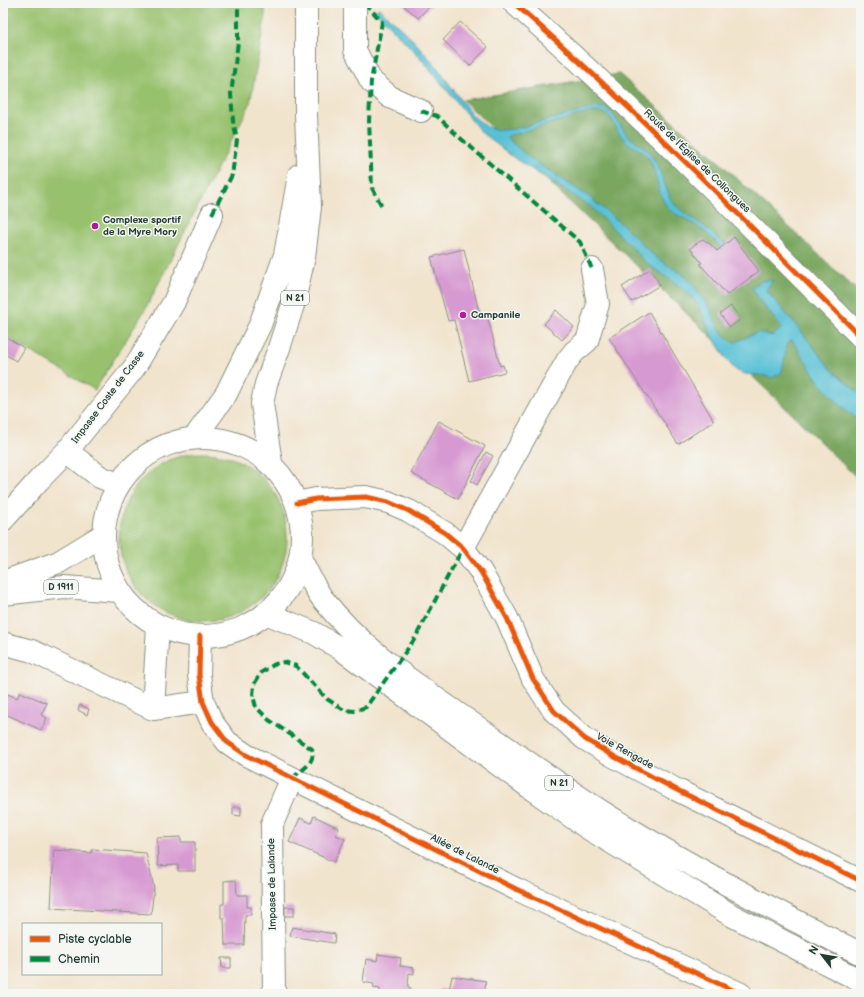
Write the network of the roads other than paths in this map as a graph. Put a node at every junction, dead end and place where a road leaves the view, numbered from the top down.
1 (306, 3) edge
2 (355, 3) edge
3 (514, 3) edge
4 (421, 111) dead end
5 (307, 128) junction
6 (212, 214) dead end
7 (592, 270) dead end
8 (861, 337) edge
9 (195, 437) junction
10 (67, 451) junction
11 (271, 463) junction
12 (118, 484) junction
13 (297, 503) junction
14 (3, 520) edge
15 (103, 535) junction
16 (463, 548) junction
17 (300, 558) junction
18 (3, 582) edge
19 (119, 591) junction
20 (3, 594) edge
21 (266, 613) junction
22 (158, 626) junction
23 (200, 636) junction
24 (3, 645) edge
25 (203, 702) junction
26 (153, 709) junction
27 (292, 778) junction
28 (861, 881) edge
29 (861, 954) edge
30 (861, 980) edge
31 (274, 994) edge
32 (741, 994) edge

1 - 5 main road, N 21
2 - 4 main road
3 - 8 main road, Route de l’Église de Collongues
5 - 9 main road, N 21
5 - 11 main road, N 21
6 - 10 main road, Impasse Coste de Casse
7 - 16 main road
9 - 11 main road
9 - 12 main road
10 - 12 main road, Impasse Coste de Casse
10 - 14 main road, Impasse Coste de Casse
11 - 13 main road
12 - 15 main road
13 - 16 main road, Voie Rengade
13 - 17 main road
15 - 18 main road, D 1911
15 - 19 main road
16 - 28 main road, Voie Rengade
17 - 21 main road
17 - 29 main road, N 21
19 - 20 main road, D 1911
19 - 22 main road
21 - 23 main road
21 - 30 main road, N 21
22 - 23 main road
22 - 26 main road
23 - 25 main road, Allée de Lalande
24 - 26 main road
25 - 26 main road
25 - 27 main road, Allée de Lalande
27 - 31 main road, Impasse de Lalande
27 - 32 main road, Allée de Lalande

